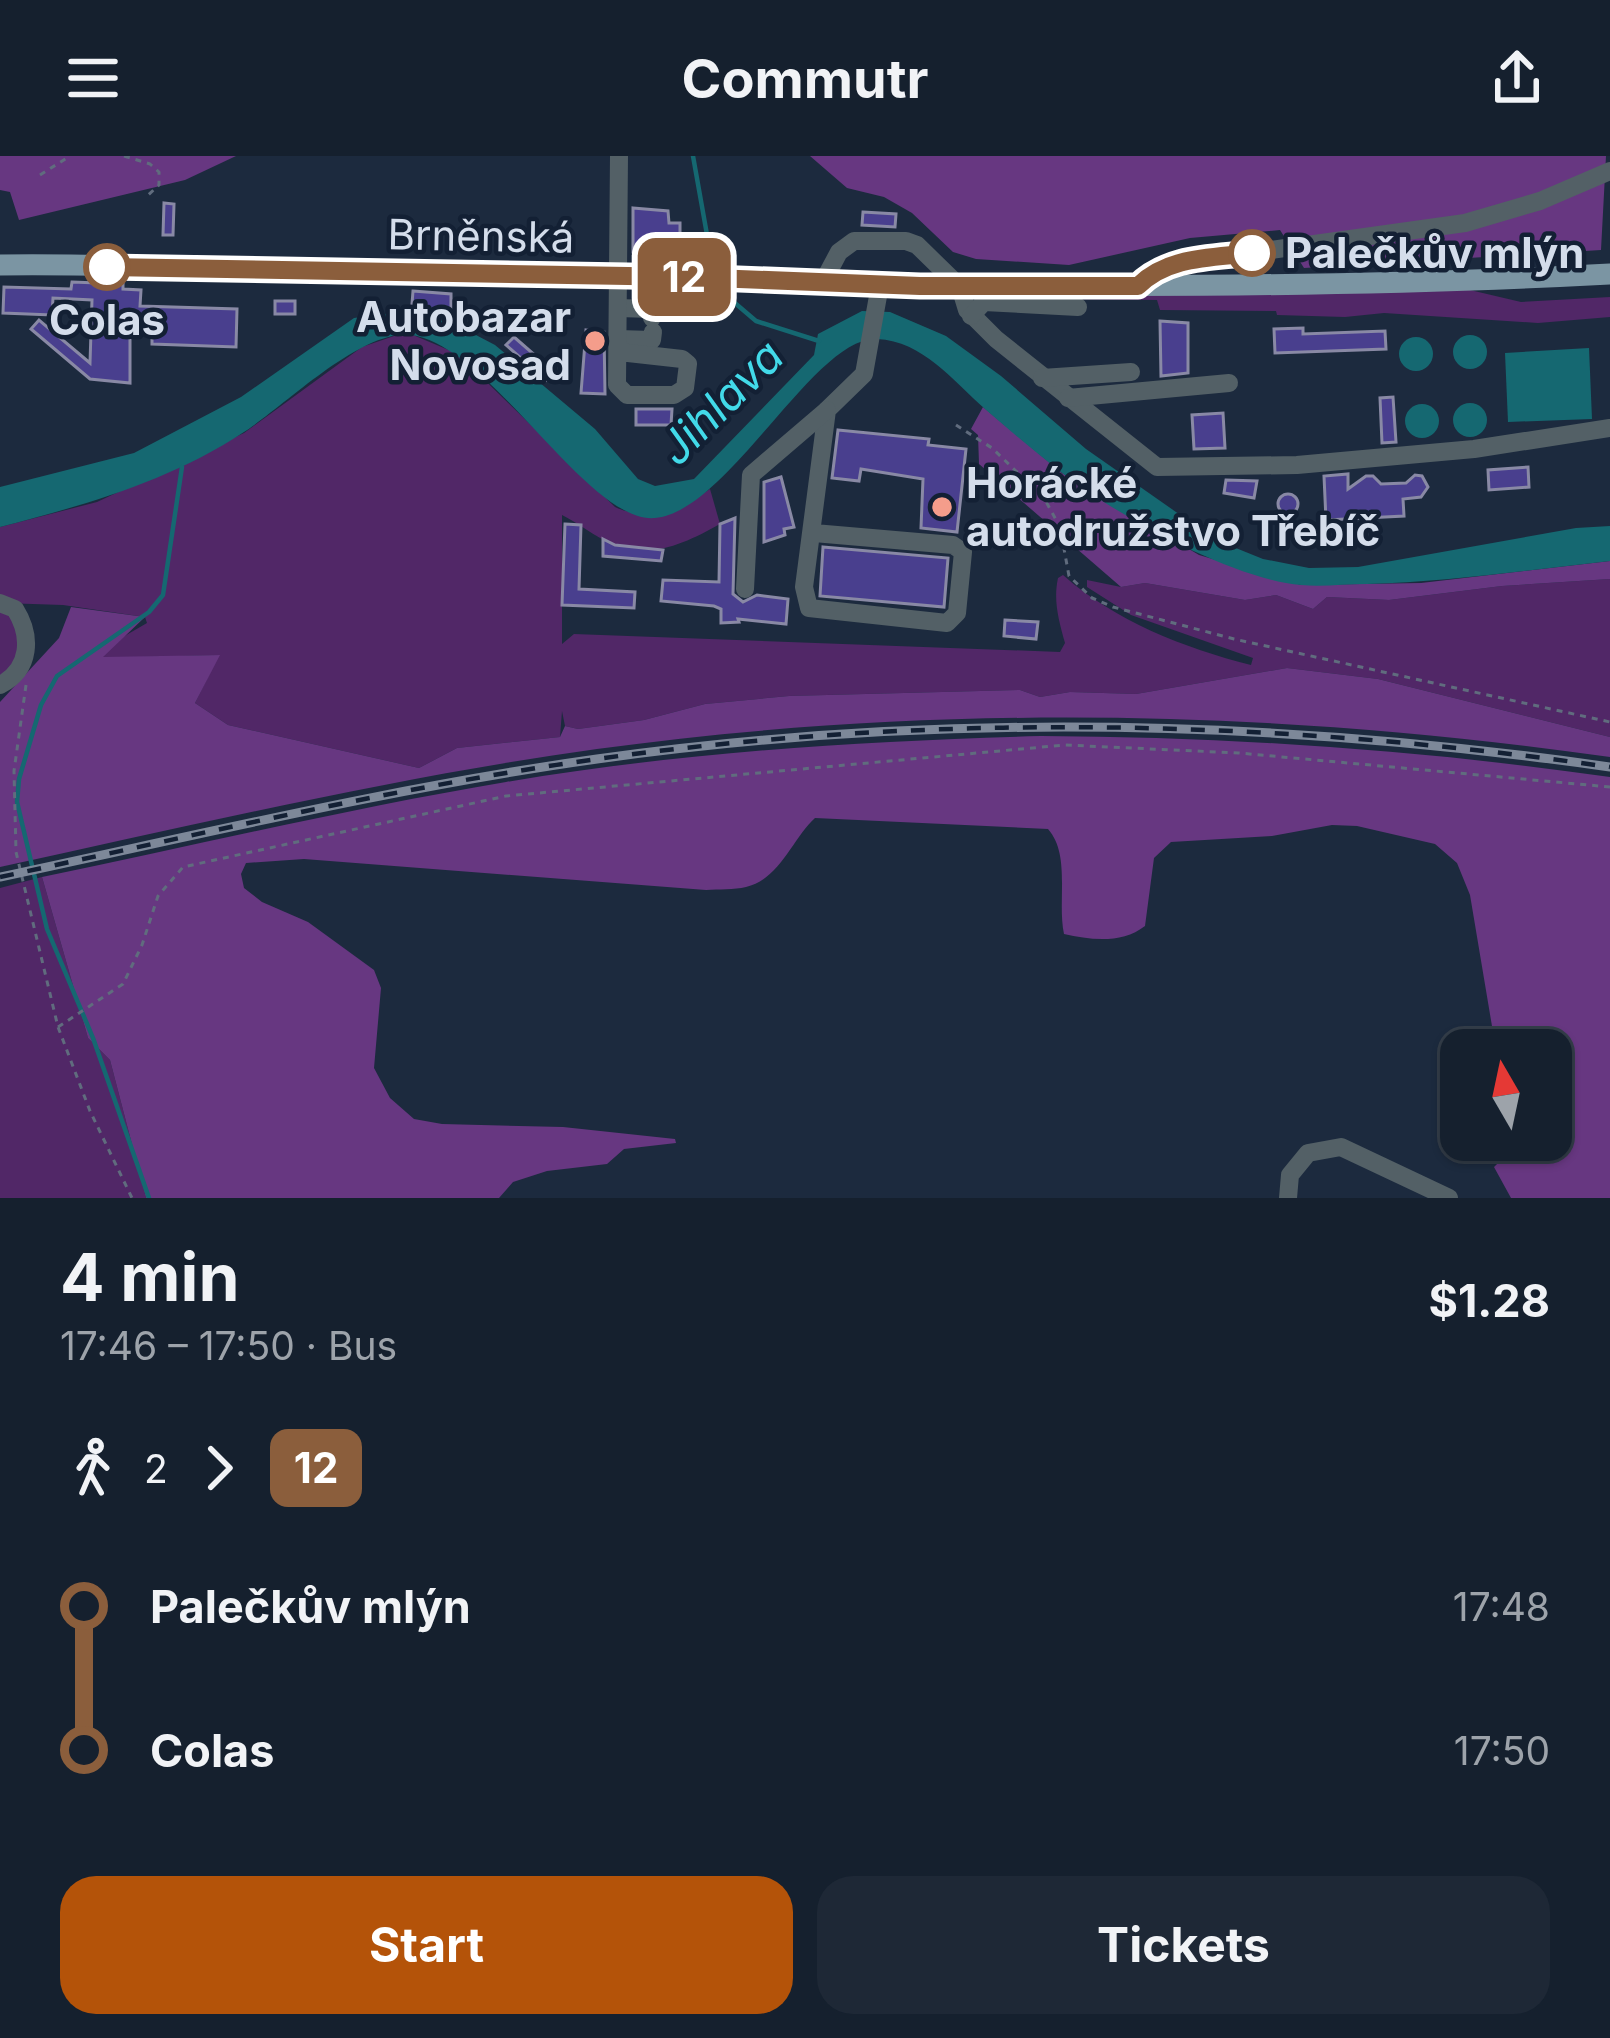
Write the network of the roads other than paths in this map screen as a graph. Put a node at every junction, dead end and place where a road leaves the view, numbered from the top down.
1 (619, 156) edge
2 (1610, 171) edge
3 (0, 265) edge
4 (1610, 274) edge
5 (617, 276) junction
6 (823, 283) junction
7 (960, 286) junction
8 (1138, 286) junction
9 (878, 296) junction
10 (1078, 307) dead end
11 (971, 316) junction
12 (616, 328) junction
13 (1131, 372) dead end
14 (1042, 378) junction
15 (1229, 383) dead end
16 (1068, 398) junction
17 (827, 410) junction
18 (1610, 428) edge
19 (814, 533) junction
20 (745, 589) dead end
21 (0, 603) edge
22 (0, 685) edge
23 (1288, 1198) edge
24 (1449, 1198) edge

1 - 5 street
2 - 8 street
3 - 5 main road, Brněnská
4 - 8 main road, Brněnská
5 - 6 main road, Brněnská
5 - 12 street
6 - 7 street
6 - 9 main road, Brněnská
7 - 8 main road, Brněnská
7 - 9 main road, Brněnská
7 - 11 street
9 - 17 street
10 - 11 street
11 - 14 street
12 - 12 street
13 - 14 street
14 - 16 street
15 - 16 street
16 - 18 street
17 - 19 street
17 - 20 street
19 - 19 street
21 - 22 street
23 - 24 street

